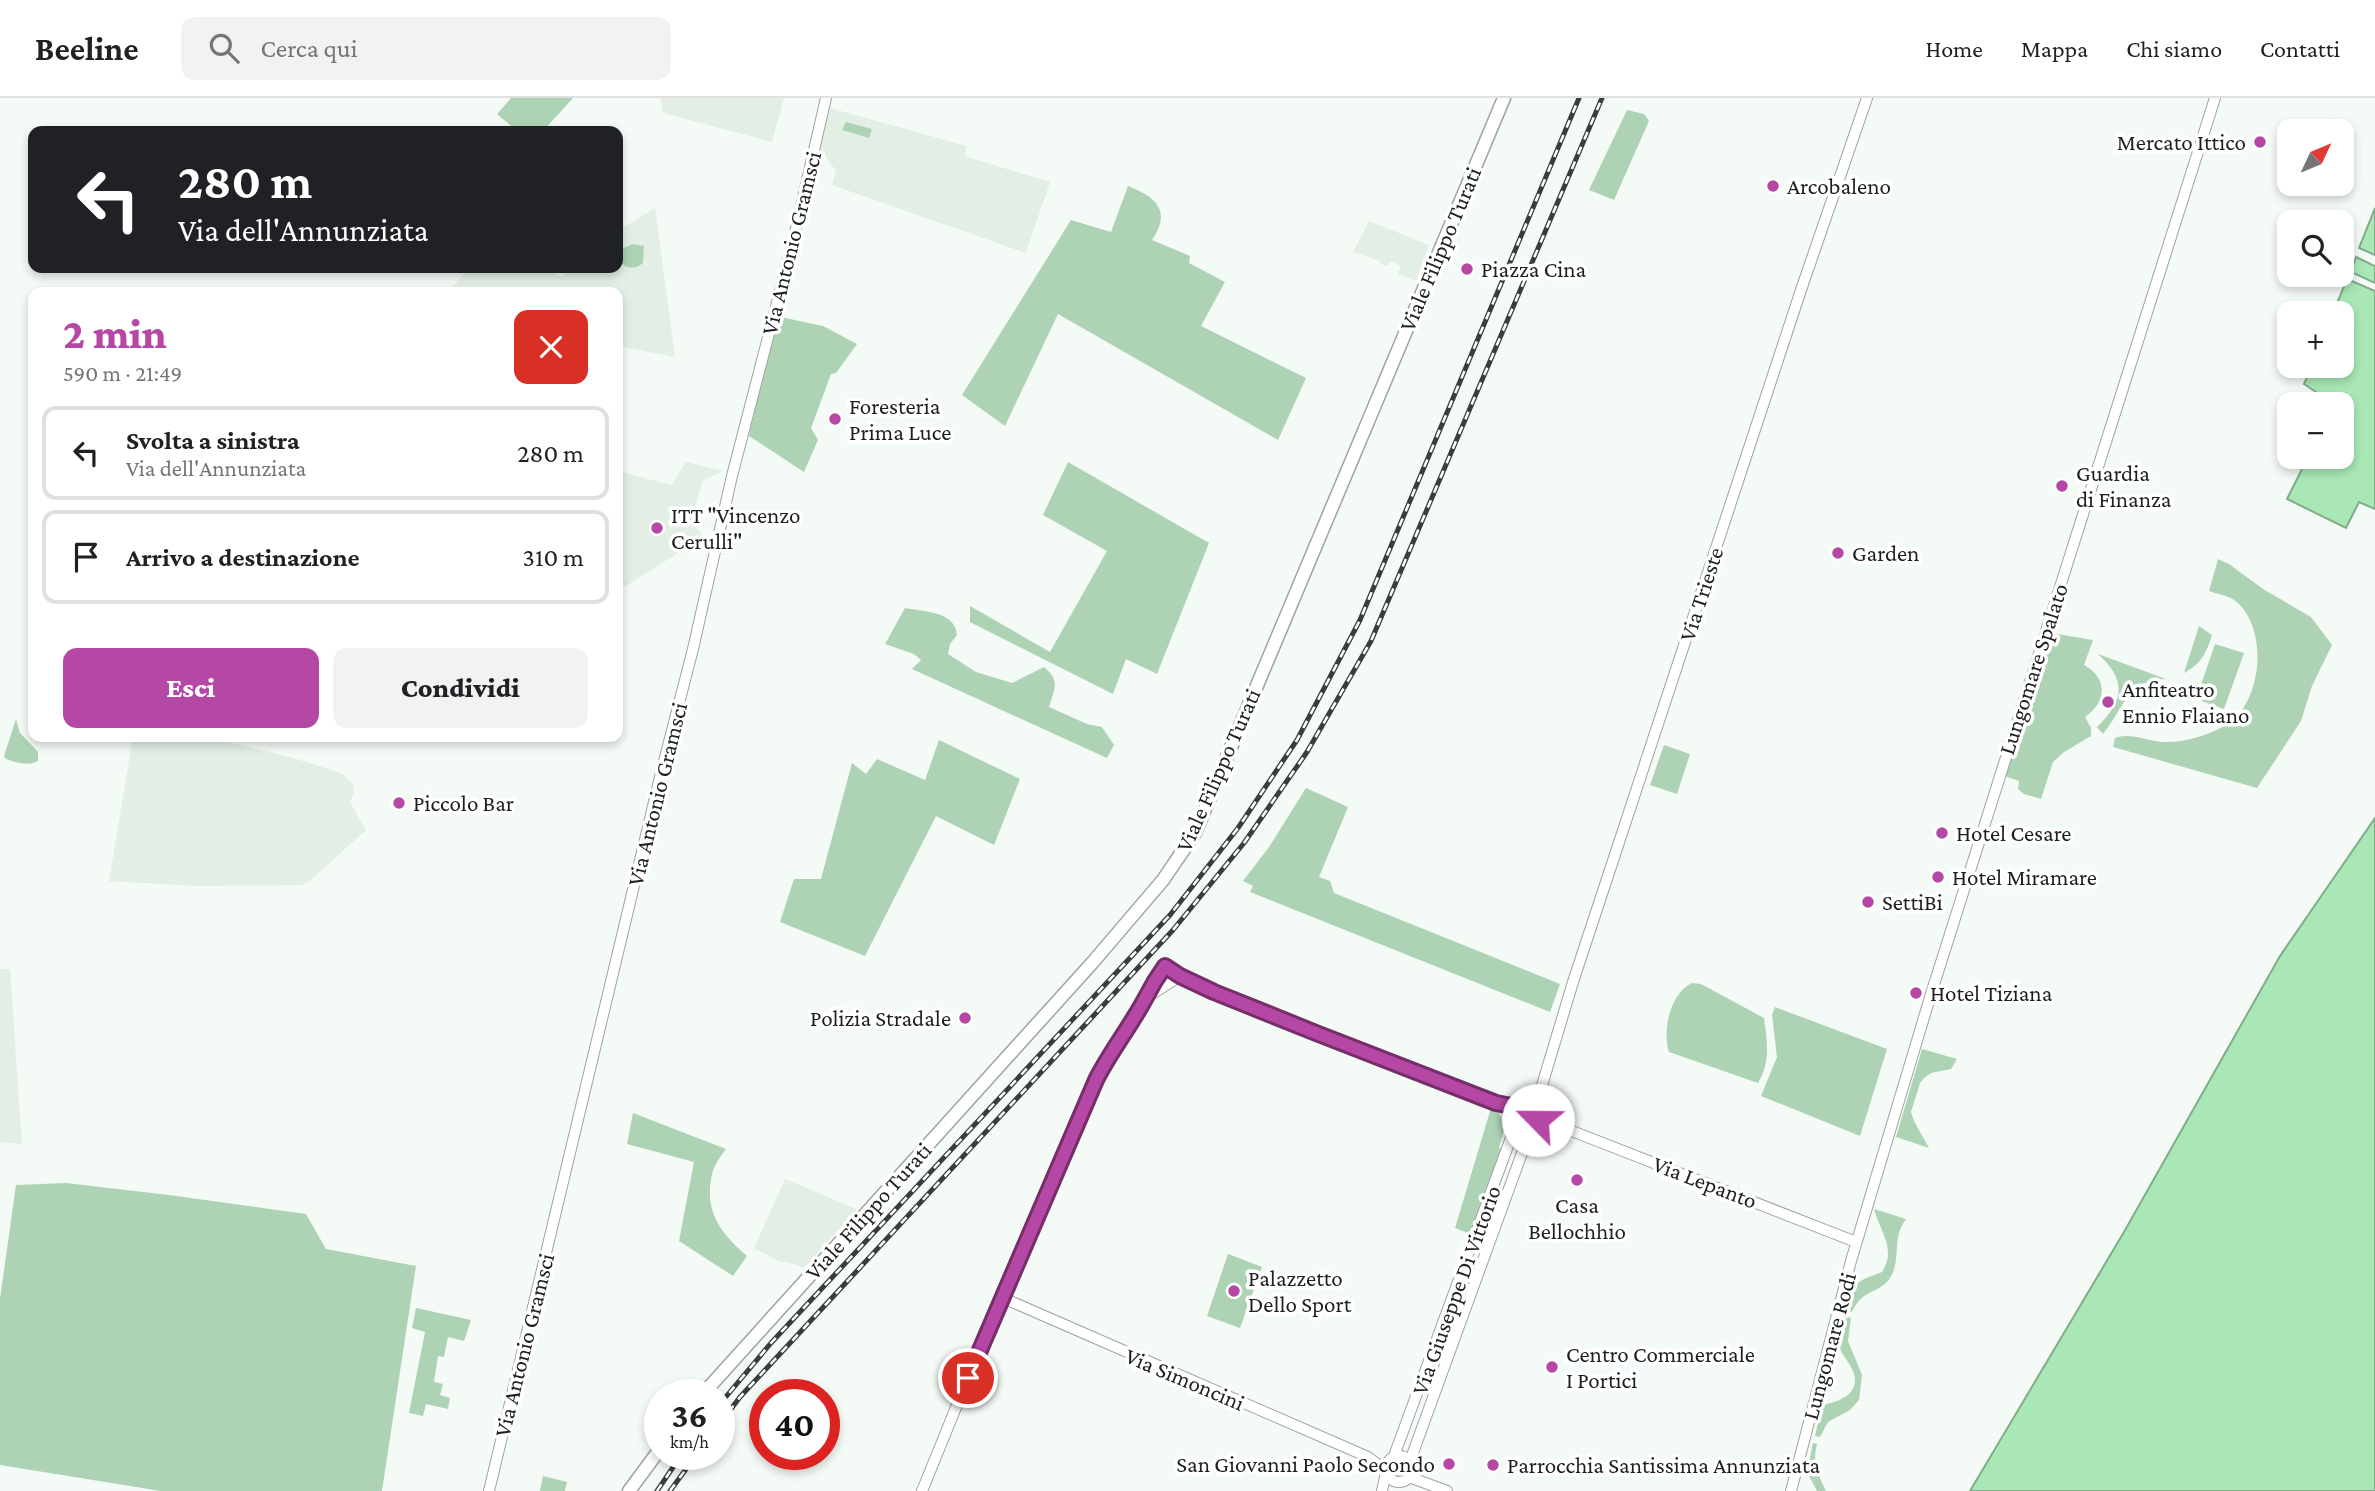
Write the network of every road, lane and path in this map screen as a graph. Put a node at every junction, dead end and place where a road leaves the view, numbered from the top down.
1 (826, 98) edge
2 (1504, 98) edge
3 (1867, 98) edge
4 (2215, 98) edge
5 (1180, 976) junction
6 (1145, 998) junction
7 (1496, 1103) junction
8 (1530, 1111) junction
9 (1516, 1122) junction
10 (1553, 1124) junction
11 (1533, 1130) junction
12 (1856, 1242) junction
13 (1003, 1298) junction
14 (716, 1379) edge
15 (1368, 1457) junction
16 (1392, 1457) junction
17 (644, 1470) edge
18 (1386, 1471) junction
19 (1409, 1472) junction
20 (489, 1491) edge
21 (629, 1491) edge
22 (922, 1491) edge
23 (1382, 1491) edge
24 (1397, 1491) edge
25 (1447, 1491) edge
26 (1791, 1491) edge

1 - 20 street, Via Antonio Gramsci
2 - 14 main road, Viale Filippo Turati
3 - 8 street, Via Trieste
4 - 12 street, Lungomare Spalato
5 - 6 street
5 - 6 street, Via Lepanto
5 - 7 street, Via Lepanto
6 - 13 street
7 - 8 street, Via Lepanto
7 - 9 street, Via Lepanto
8 - 9 street
8 - 10 street, Via Lepanto
8 - 11 street
9 - 11 street
9 - 16 street, Via Giuseppe Di Vittorio
10 - 11 street
10 - 12 street, Via Lepanto
11 - 19 street, Via Giuseppe Di Vittorio
12 - 26 street, Lungomare Rodi
13 - 15 street, Via Simoncini
13 - 22 street
15 - 16 street, Via Simoncini
15 - 18 street, Via Simoncini
16 - 18 street, Via Giuseppe Di Vittorio
16 - 19 street, Via Simoncini
17 - 21 main road
18 - 19 street, Via Simoncini
18 - 23 street
19 - 24 street, Via Giuseppe Di Vittorio
19 - 25 street

